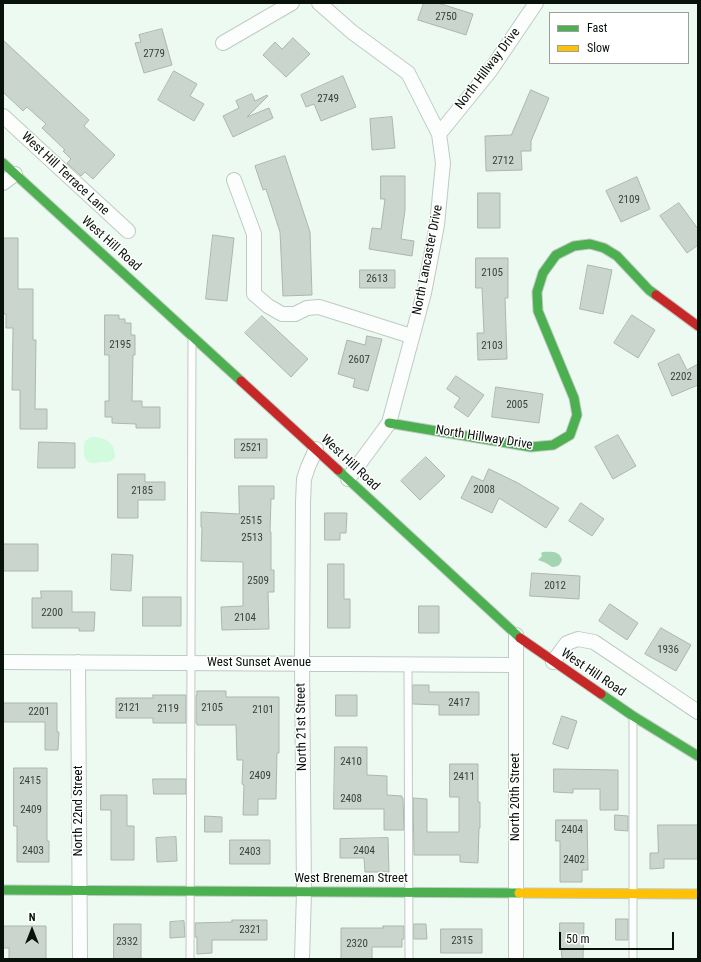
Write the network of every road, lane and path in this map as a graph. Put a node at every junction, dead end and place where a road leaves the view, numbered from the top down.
1 (292, 3) edge
2 (319, 3) edge
3 (536, 3) edge
4 (223, 43) dead end
5 (3, 116) edge
6 (439, 134) junction
7 (3, 163) edge
8 (15, 174) junction
9 (234, 180) dead end
10 (3, 183) edge
11 (128, 231) dead end
12 (698, 326) edge
13 (192, 336) junction
14 (412, 336) junction
15 (389, 423) junction
16 (316, 450) junction
17 (348, 479) junction
18 (516, 635) junction
19 (3, 662) edge
20 (78, 662) junction
21 (553, 662) junction
22 (191, 663) junction
23 (302, 663) junction
24 (408, 664) junction
25 (516, 665) junction
26 (698, 712) edge
27 (633, 716) junction
28 (698, 756) edge
29 (3, 890) edge
30 (79, 890) junction
31 (190, 891) junction
32 (304, 892) junction
33 (409, 892) junction
34 (516, 893) junction
35 (633, 894) junction
36 (698, 894) edge
37 (80, 959) edge
38 (190, 959) edge
39 (302, 959) edge
40 (409, 959) edge
41 (516, 959) edge
42 (633, 959) edge

1 - 4 street
2 - 6 street, North Lancaster Drive
3 - 6 street, North Hillway Drive
5 - 11 street, West Hill Terrace Lane
6 - 14 street, North Lancaster Drive
7 - 8 street, West Hill Road
8 - 10 street
8 - 13 street, West Hill Road
9 - 14 street
12 - 15 street, North Hillway Drive
13 - 16 street, West Hill Road
13 - 22 lane
14 - 15 street, North Lancaster Drive
15 - 17 street, North Lancaster Drive
16 - 17 street, West Hill Road
16 - 23 street, North 21st Street
17 - 18 street, West Hill Road
18 - 21 street, West Hill Road
18 - 25 street, North 20th Street
19 - 20 street, West Sunset Avenue
20 - 22 street, West Sunset Avenue
20 - 30 street, North 22nd Street
21 - 26 street
21 - 27 street, West Hill Road
22 - 23 street, West Sunset Avenue
22 - 31 lane
23 - 24 street, West Sunset Avenue
23 - 32 street, North 21st Street
24 - 25 street, West Sunset Avenue
24 - 33 lane
25 - 34 street, North 20th Street
27 - 28 street, West Hill Road
27 - 35 lane
29 - 30 street, West Breneman Street
30 - 31 street, West Breneman Street
30 - 37 street, North 22nd Street
31 - 32 street, West Breneman Street
31 - 38 lane
32 - 33 street, West Breneman Street
32 - 39 street, North 21st Street
33 - 34 street, West Breneman Street
33 - 40 lane
34 - 35 street, West Breneman Street
34 - 41 street, North 20th Street
35 - 36 street, West Breneman Street
35 - 42 lane

